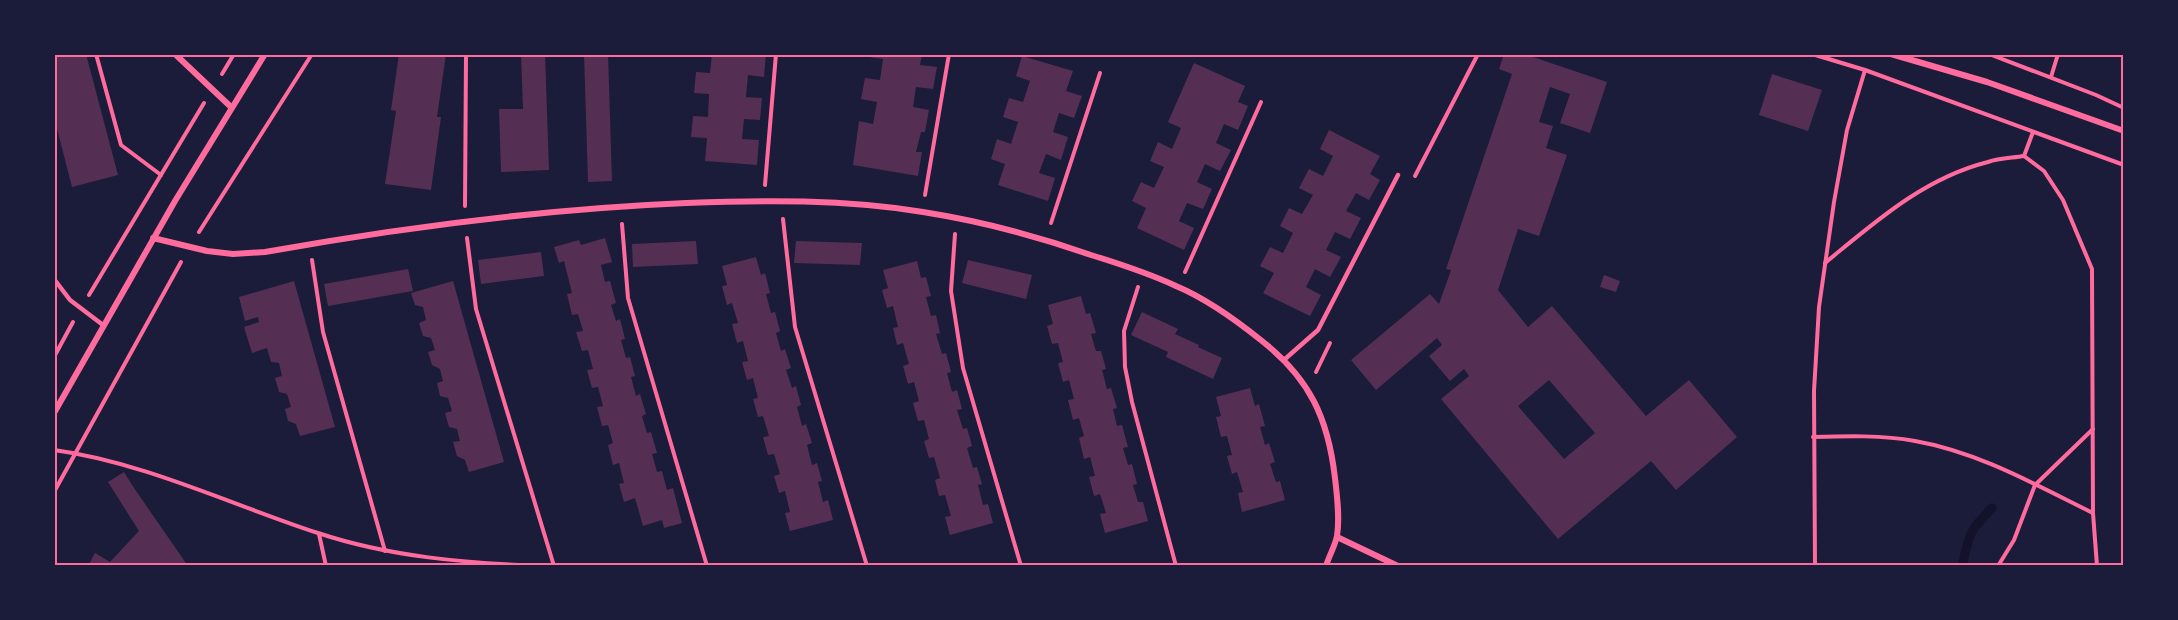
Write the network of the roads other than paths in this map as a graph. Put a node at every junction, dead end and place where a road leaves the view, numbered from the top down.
1 (176, 54) edge
2 (266, 54) edge
3 (1891, 54) edge
4 (231, 107) junction
5 (2124, 131) edge
6 (1398, 175) dead end
7 (153, 238) junction
8 (54, 279) edge
9 (103, 324) junction
10 (1285, 359) junction
11 (54, 412) edge
12 (1337, 537) junction
13 (1326, 566) edge
14 (1398, 566) edge

1 - 4 street
2 - 4 street
3 - 5 street
4 - 7 street
6 - 10 lane
7 - 9 street
7 - 10 street
8 - 9 lane
9 - 11 street
10 - 12 street
12 - 13 street
12 - 14 street

